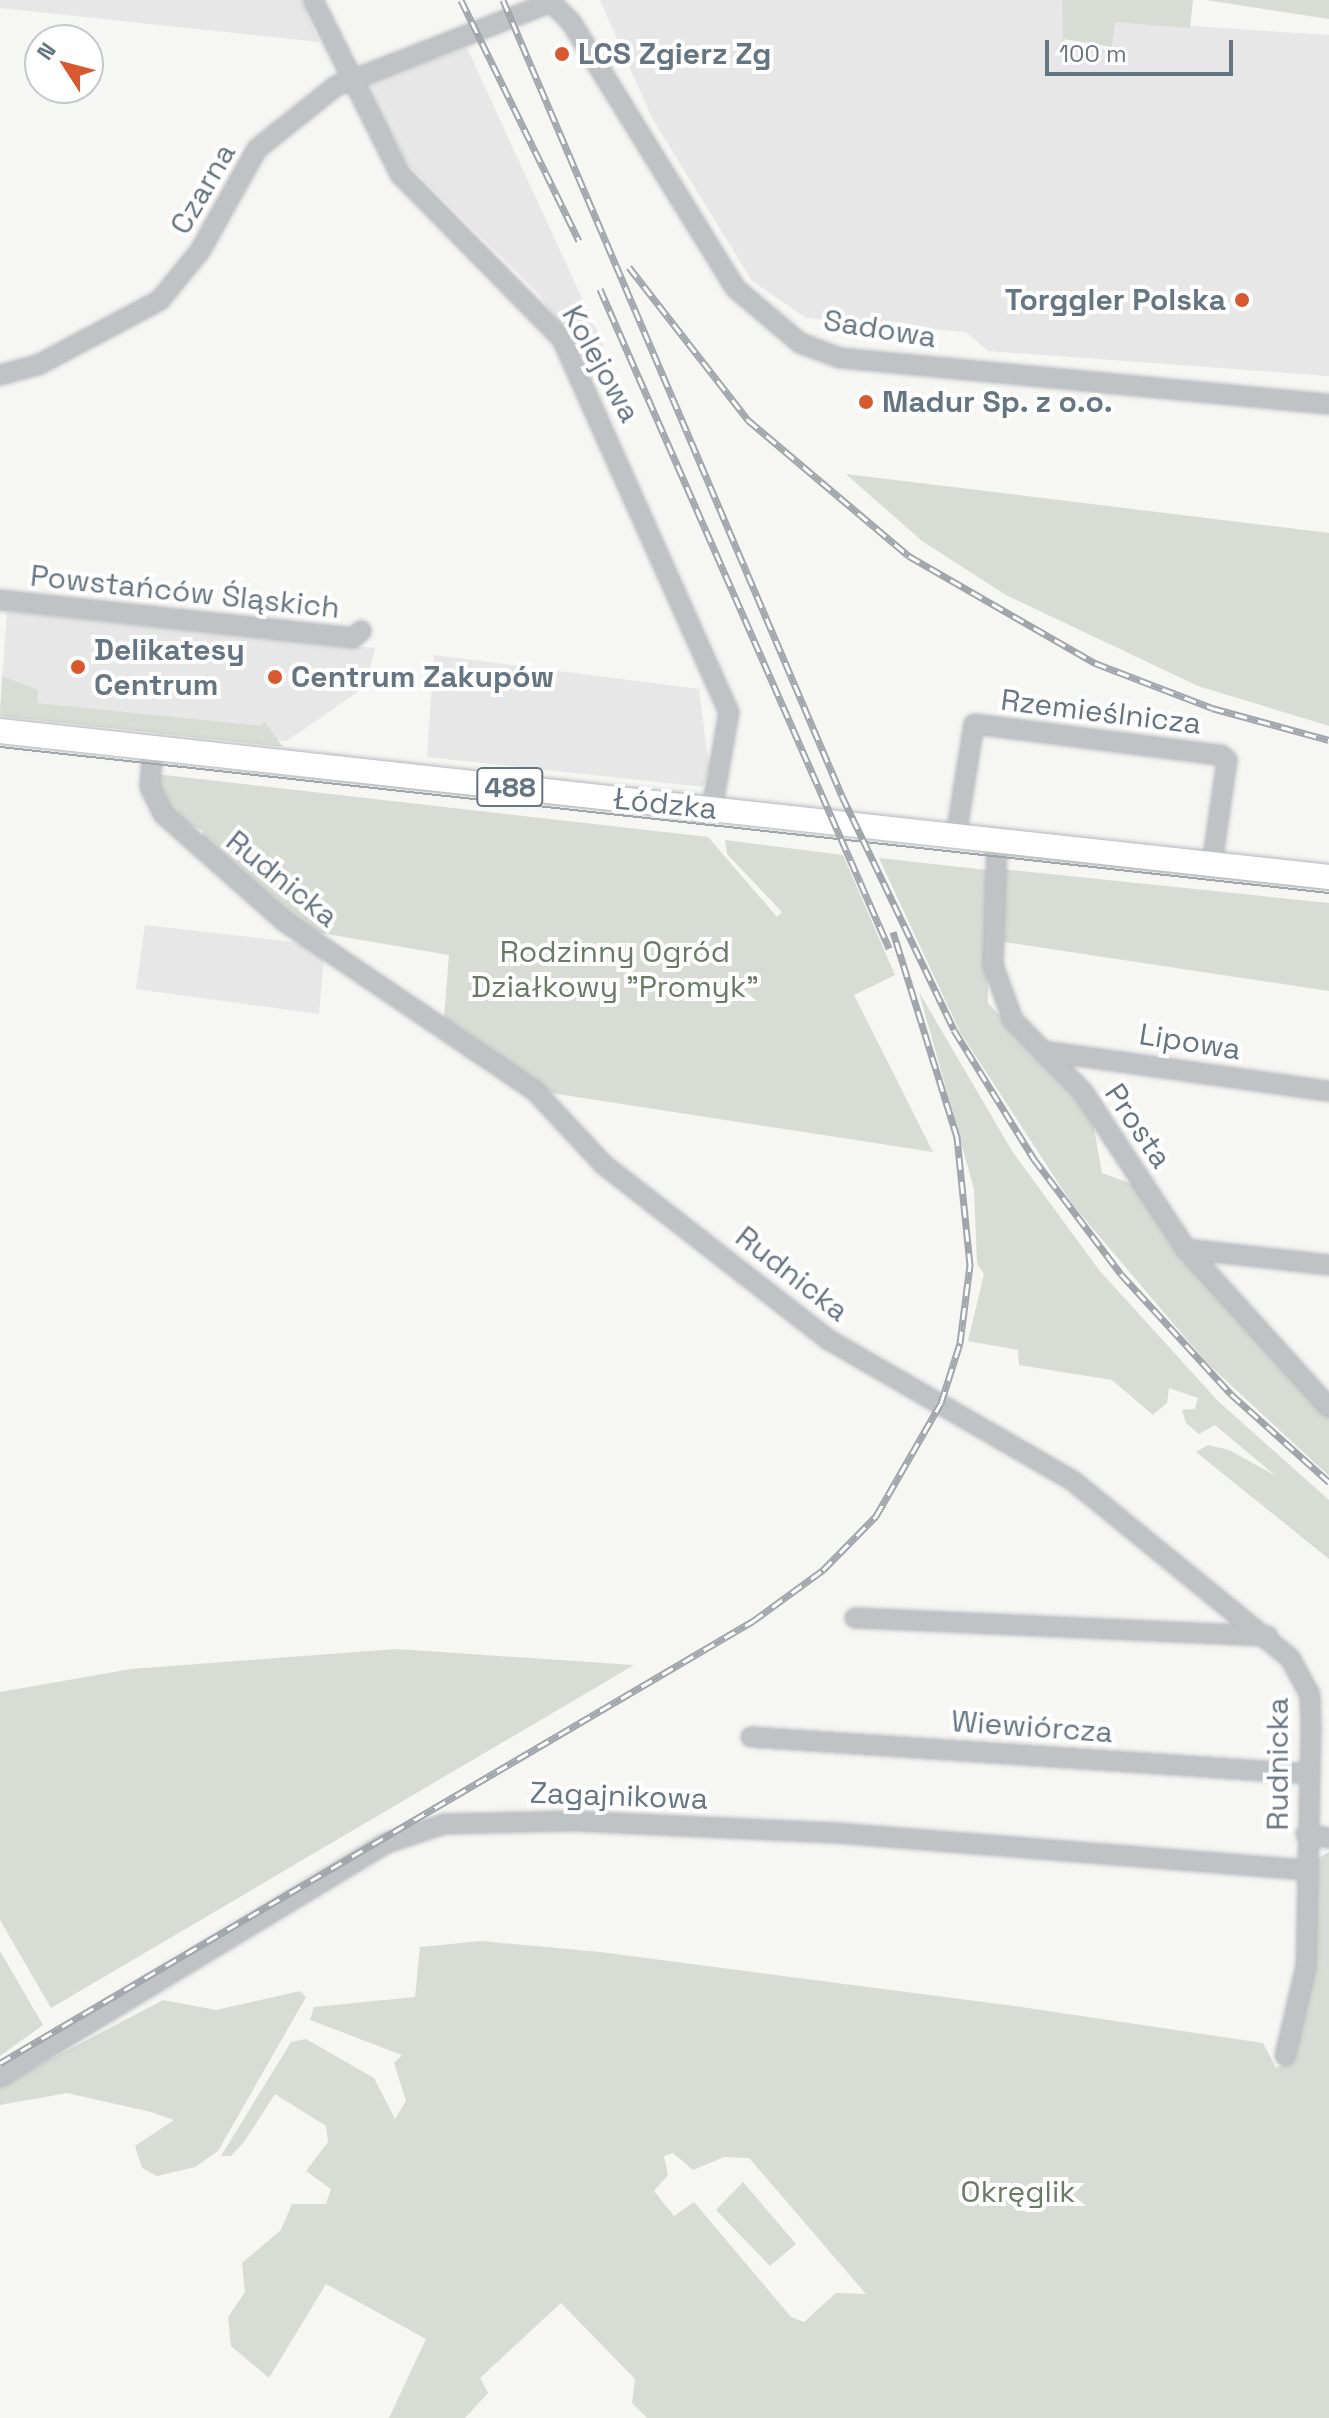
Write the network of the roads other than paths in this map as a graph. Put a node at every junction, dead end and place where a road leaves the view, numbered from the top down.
1 (313, 0) edge
2 (550, 1) edge
3 (348, 80) junction
4 (0, 375) edge
5 (1329, 404) edge
6 (0, 600) edge
7 (361, 631) dead end
8 (0, 731) edge
9 (153, 749) junction
10 (712, 809) junction
11 (956, 836) junction
12 (997, 841) junction
13 (1212, 864) junction
14 (1329, 877) edge
15 (1043, 1051) junction
16 (1329, 1091) edge
17 (1186, 1249) junction
18 (1329, 1265) edge
19 (1329, 1407) edge
20 (855, 1618) dead end
21 (1268, 1636) junction
22 (1320, 1695) edge
23 (751, 1737) dead end
24 (1309, 1774) junction
25 (1306, 1834) junction
26 (1329, 1838) edge
27 (1304, 1870) junction
28 (1285, 2056) dead end
29 (0, 2077) edge

1 - 3 street, Kolejowa
2 - 3 street, Czarna
2 - 5 street, Sadowa
3 - 4 street, Czarna
3 - 10 street, Kolejowa
6 - 7 street, Powstańców Śląskich
8 - 9 main road, Łódzka / 488
9 - 10 main road, Łódzka / 488
9 - 21 street, Rudnicka
10 - 11 main road, Łódzka / 488
11 - 12 main road, Łódzka / 488
11 - 13 street, Rzemieślnicza
12 - 13 main road, Łódzka / 488
12 - 15 street, Prosta
13 - 14 main road, Łódzka / 488
15 - 16 street, Lipowa
15 - 17 street, Prosta
17 - 18 street
17 - 19 street, Prosta
20 - 21 street
21 - 22 street, Rudnicka
22 - 24 street, Rudnicka
23 - 24 street, Wiewiórcza
24 - 25 street, Rudnicka
25 - 26 street
25 - 27 street, Rudnicka
27 - 28 street, Rudnicka
27 - 29 street, Zagajnikowa

